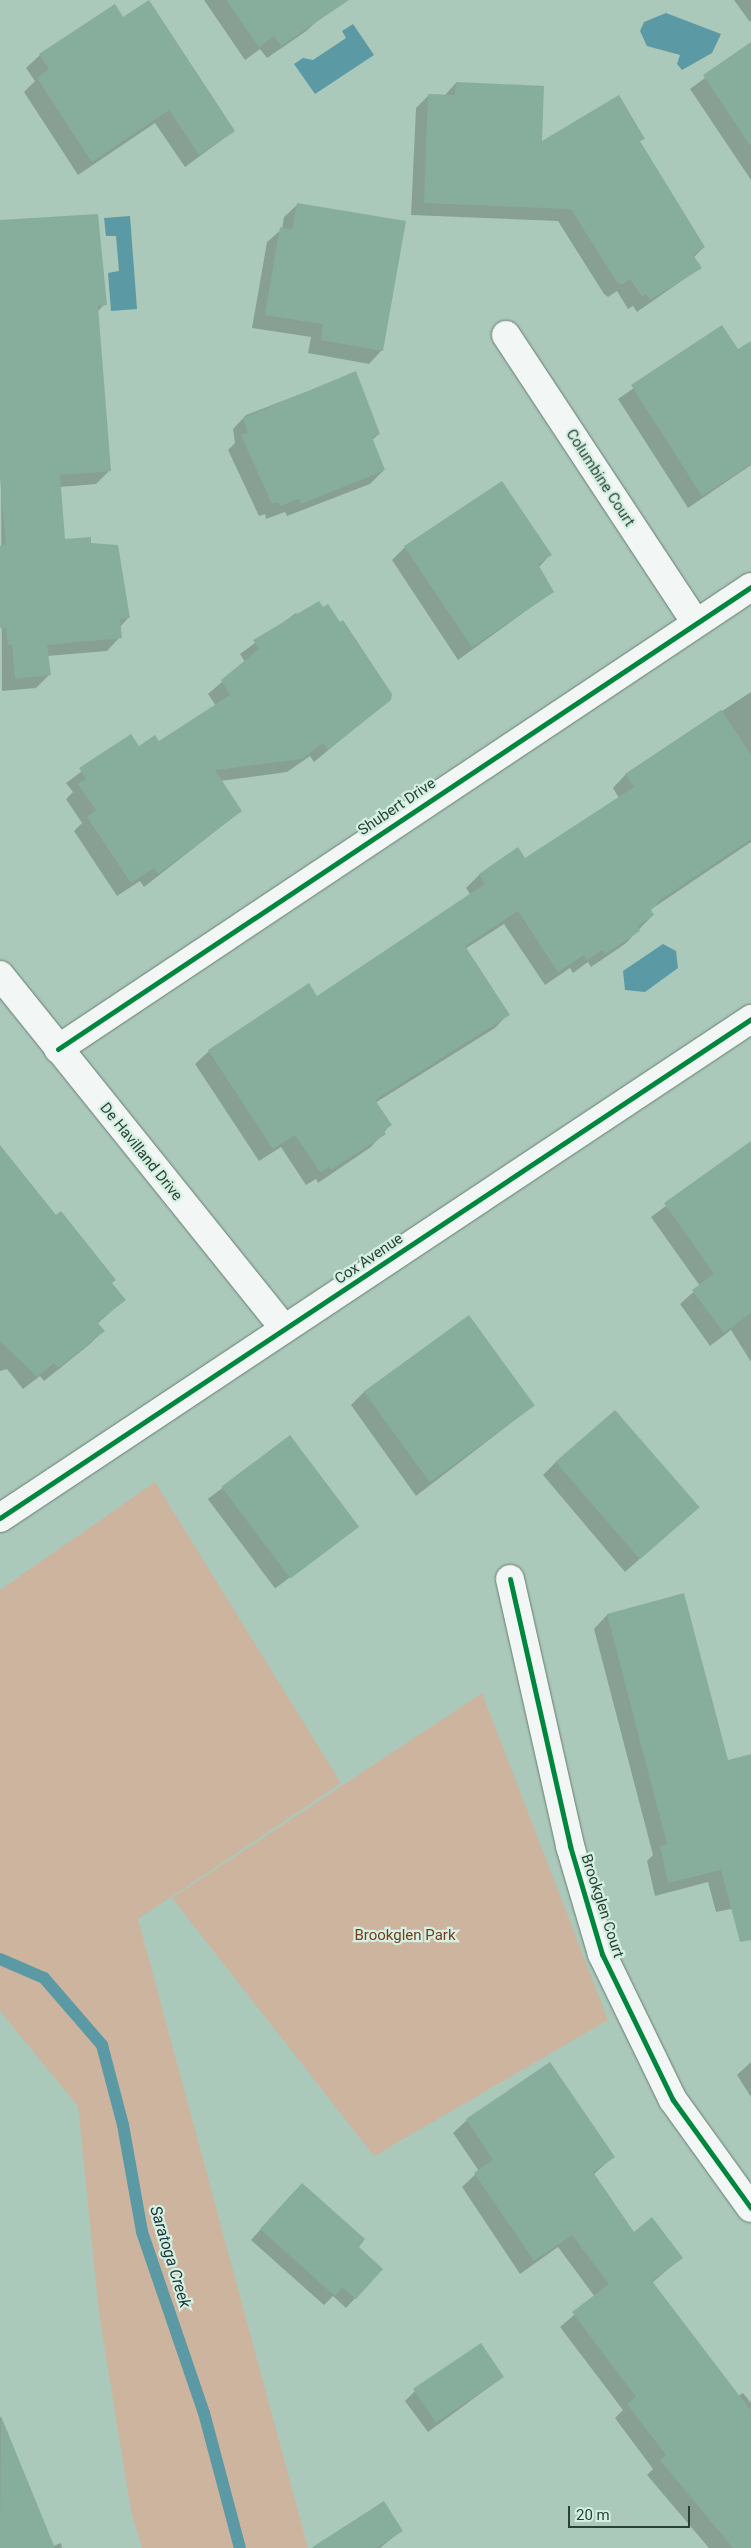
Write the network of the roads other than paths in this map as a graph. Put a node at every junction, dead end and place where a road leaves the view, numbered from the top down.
1 (506, 335) dead end
2 (751, 587) edge
3 (695, 622) junction
4 (0, 975) edge
5 (751, 1019) edge
6 (58, 1049) junction
7 (284, 1328) junction
8 (0, 1518) edge
9 (510, 1579) dead end
10 (751, 2208) edge

1 - 3 street, Columbine Court
2 - 3 street, Shubert Drive
3 - 6 street, Shubert Drive
4 - 6 street, De Havilland Drive
5 - 7 street, Cox Avenue
6 - 7 street, De Havilland Drive
7 - 8 street, Cox Avenue
9 - 10 street, Brookglen Court

